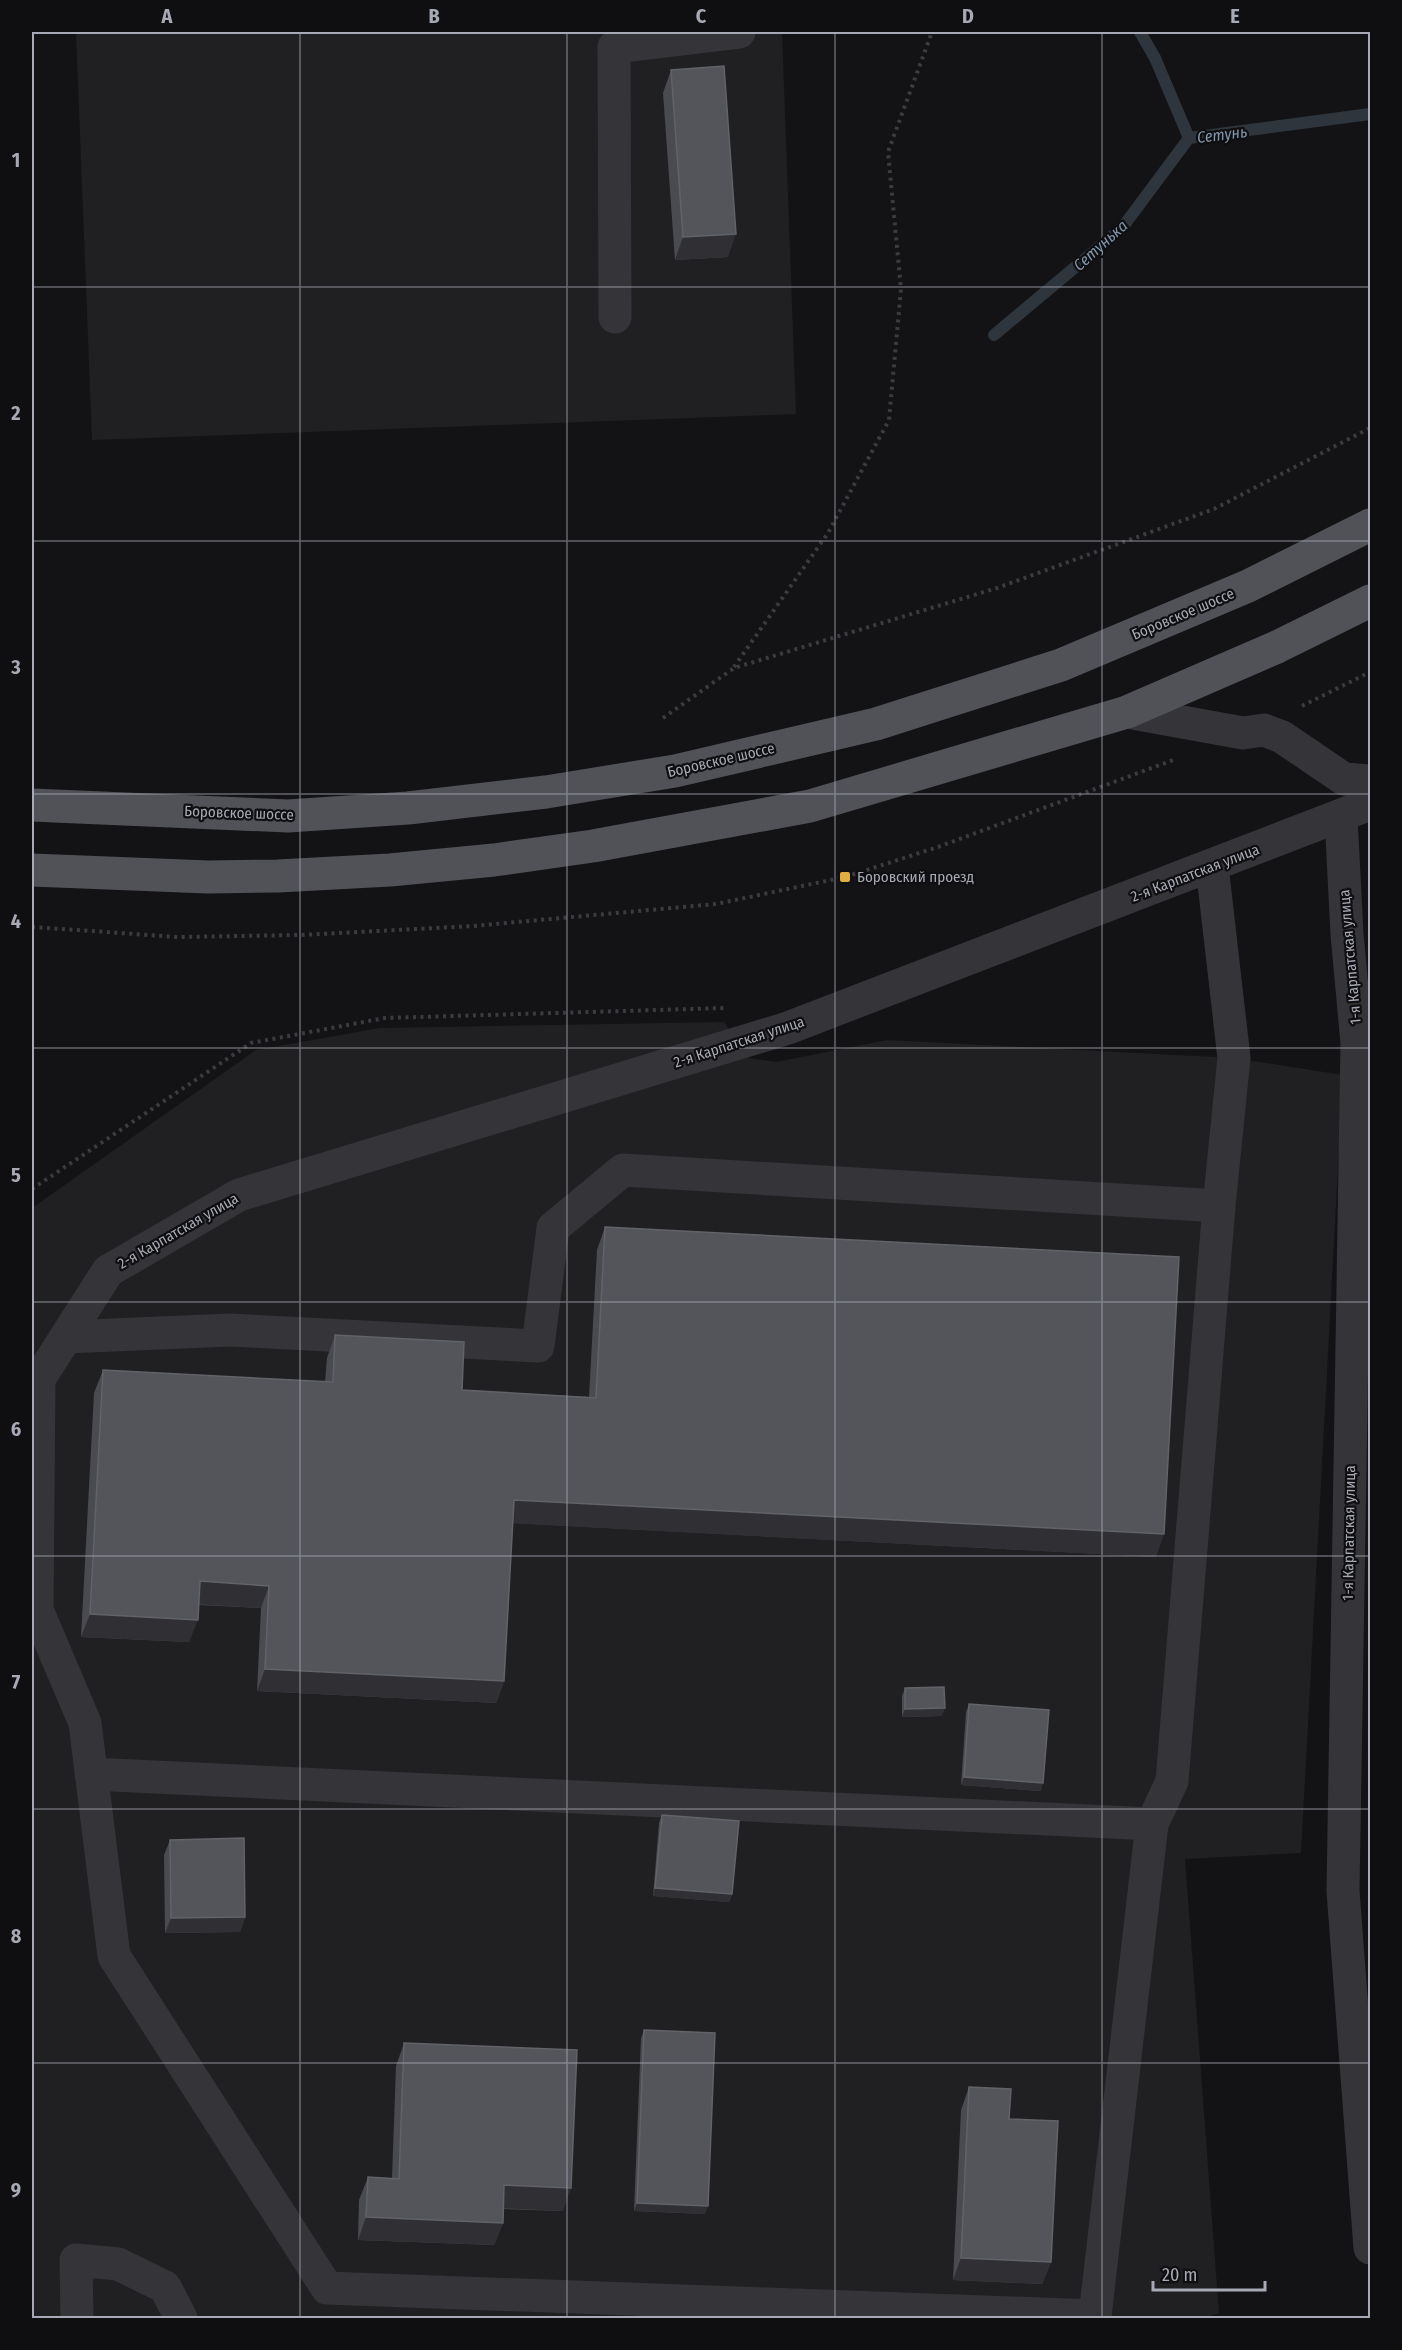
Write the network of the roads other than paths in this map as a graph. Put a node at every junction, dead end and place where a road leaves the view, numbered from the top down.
1 (739, 32) edge
2 (615, 317) dead end
3 (1371, 525) edge
4 (1371, 601) edge
5 (1127, 712) junction
6 (1371, 781) edge
7 (1371, 804) edge
8 (32, 805) edge
9 (1341, 817) junction
10 (1212, 866) junction
11 (32, 870) edge
12 (1363, 1157) edge
13 (1219, 1206) junction
14 (66, 1337) junction
15 (1360, 1526) edge
16 (91, 1774) junction
17 (1152, 1824) junction
18 (1371, 2248) edge
19 (77, 2319) edge
20 (181, 2319) edge

1 - 2 street
3 - 8 main road, Боровское шоссе
4 - 5 main road
5 - 6 street
5 - 11 main road
7 - 9 street, 2-я Карпатская улица
9 - 10 street, 2-я Карпатская улица
9 - 12 street, 1-я Карпатская улица
10 - 13 street
10 - 14 street, 2-я Карпатская улица
12 - 15 street, 1-я Карпатская улица
13 - 14 street
13 - 17 street
14 - 16 street
15 - 18 street, 1-я Карпатская улица
16 - 17 street
16 - 17 street
19 - 20 street

